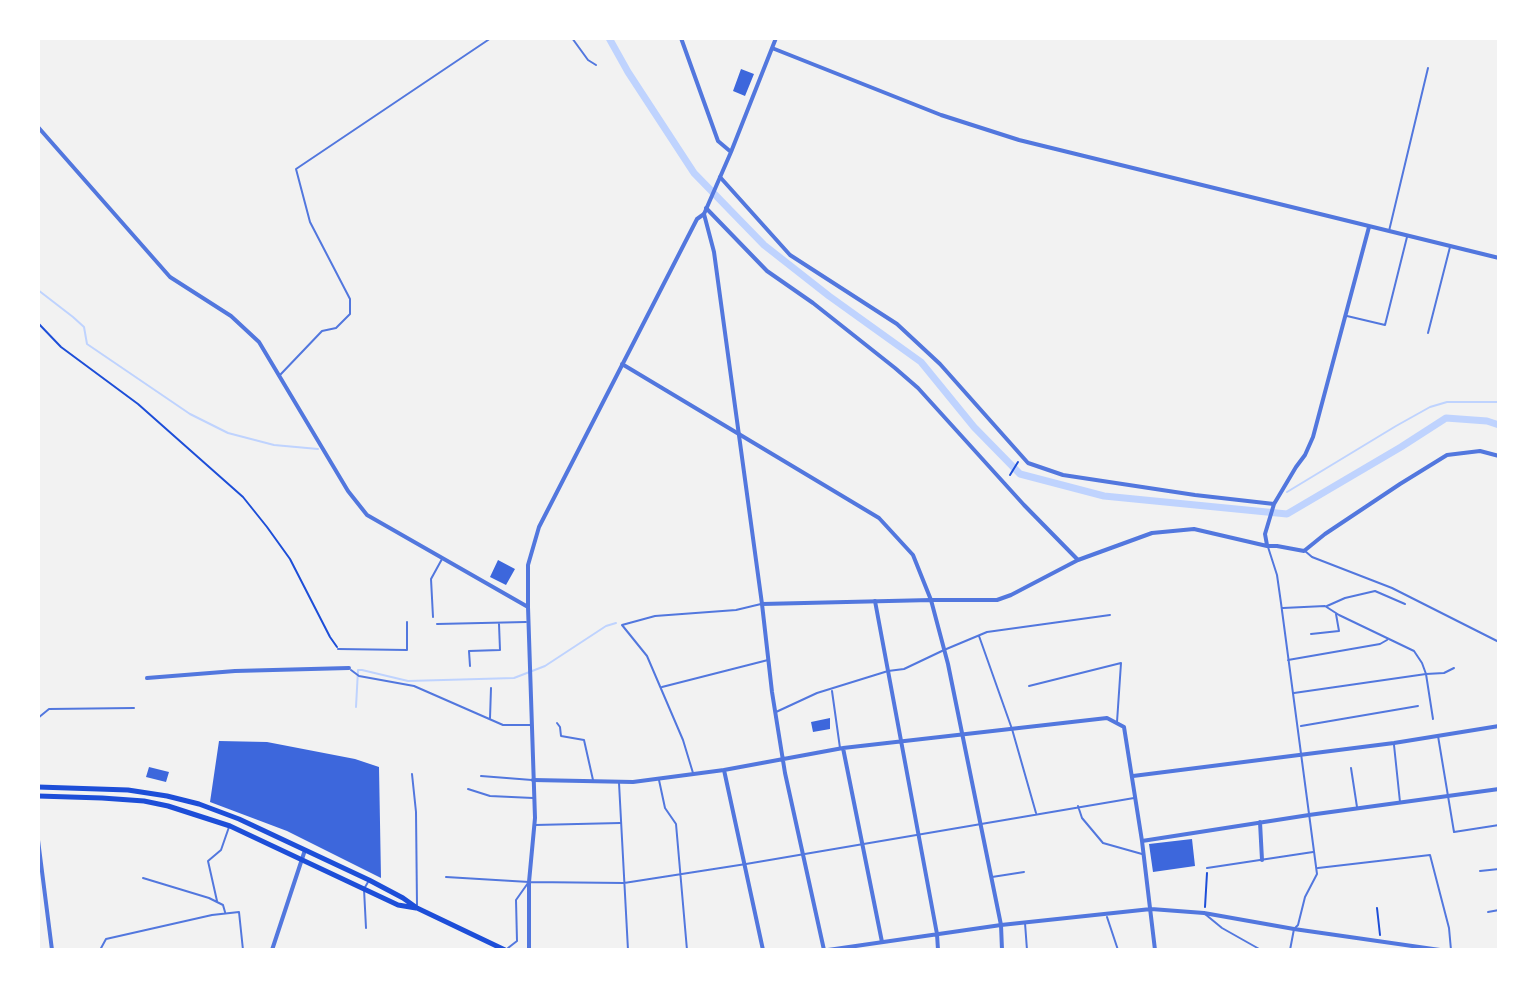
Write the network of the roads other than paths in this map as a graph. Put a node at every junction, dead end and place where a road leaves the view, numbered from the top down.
1 (491, 38) edge
2 (572, 38) edge
3 (681, 38) edge
4 (776, 38) edge
5 (772, 48) junction
6 (596, 65) dead end
7 (1428, 68) dead end
8 (38, 127) edge
9 (731, 152) junction
10 (718, 180) junction
11 (706, 209) junction
12 (1369, 227) junction
13 (1389, 232) junction
14 (1407, 236) junction
15 (1451, 246) junction
16 (1499, 258) edge
17 (1345, 315) junction
18 (1428, 333) dead end
19 (622, 364) junction
20 (280, 376) junction
21 (740, 433) junction
22 (1499, 456) edge
23 (1274, 504) junction
24 (1267, 546) junction
25 (1304, 551) junction
26 (442, 558) junction
27 (1078, 560) junction
28 (931, 600) junction
29 (875, 601) junction
30 (762, 604) junction
31 (1405, 604) dead end
32 (1325, 606) junction
33 (528, 607) junction
34 (1282, 608) junction
35 (1336, 613) junction
36 (1110, 615) dead end
37 (433, 617) dead end
38 (528, 621) junction
39 (407, 622) dead end
40 (499, 622) junction
41 (437, 624) dead end
42 (1311, 634) dead end
43 (979, 635) junction
44 (1388, 639) junction
45 (1499, 642) edge
46 (338, 649) road end
47 (944, 650) junction
48 (769, 660) junction
49 (1288, 660) junction
50 (470, 666) dead end
51 (349, 668) joint
52 (1454, 668) dead end
53 (888, 671) junction
54 (1426, 674) junction
55 (147, 678) dead end
56 (1029, 686) dead end
57 (660, 687) junction
58 (491, 688) dead end
59 (832, 689) junction
60 (1294, 693) junction
61 (1418, 706) dead end
62 (134, 708) dead end
63 (775, 712) junction
64 (38, 718) edge
65 (490, 719) junction
66 (1433, 719) dead end
67 (557, 723) dead end
68 (1117, 723) junction
69 (531, 725) junction
70 (1299, 726) junction
71 (1499, 726) edge
72 (1012, 729) junction
73 (961, 734) junction
74 (1438, 735) junction
75 (901, 741) junction
76 (1394, 743) junction
77 (842, 748) junction
78 (1302, 754) junction
79 (782, 758) junction
80 (1351, 768) dead end
81 (724, 770) junction
82 (412, 774) dead end
83 (694, 774) junction
84 (481, 776) dead end
85 (1132, 776) junction
86 (659, 779) junction
87 (533, 780) junction
88 (594, 782) junction
89 (619, 782) junction
90 (38, 787) edge
91 (102, 789) junction
92 (468, 789) dead end
93 (1499, 789) edge
94 (38, 796) edge
95 (1449, 797) junction
96 (102, 798) junction
97 (1135, 798) junction
98 (534, 799) junction
99 (1400, 803) junction
100 (1078, 806) junction
101 (1357, 809) junction
102 (1037, 814) junction
103 (1309, 815) junction
104 (1260, 822) junction
105 (621, 823) junction
106 (535, 825) junction
107 (981, 825) junction
108 (1499, 825) edge
109 (230, 826) junction
110 (918, 834) junction
111 (38, 840) edge
112 (1142, 841) junction
113 (862, 844) junction
114 (305, 849) junction
115 (1314, 852) junction
116 (803, 854) junction
117 (1143, 855) junction
118 (301, 858) junction
119 (1262, 860) junction
120 (746, 864) junction
121 (1207, 868) road end
122 (1317, 868) junction
123 (1499, 869) edge
124 (1480, 871) dead end
125 (1024, 872) dead end
126 (680, 874) junction
127 (446, 877) dead end
128 (991, 877) junction
129 (143, 878) dead end
130 (369, 880) junction
131 (529, 882) junction
132 (624, 883) junction
133 (364, 889) junction
134 (217, 902) junction
135 (417, 908) junction
136 (1151, 909) junction
137 (1499, 910) edge
138 (1488, 912) dead end
139 (225, 913) junction
140 (1204, 913) junction
141 (1107, 914) junction
142 (1025, 923) junction
143 (1001, 925) junction
144 (366, 928) dead end
145 (1294, 929) junction
146 (937, 934) junction
147 (882, 943) junction
148 (1412, 948) edge
149 (52, 950) edge
150 (100, 950) edge
151 (243, 950) edge
152 (272, 950) edge
153 (505, 950) edge
154 (529, 950) edge
155 (628, 950) edge
156 (687, 950) edge
157 (763, 950) edge
158 (826, 950) edge
159 (938, 950) edge
160 (1002, 950) edge
161 (1027, 950) edge
162 (1118, 950) edge
163 (1155, 950) edge
164 (1261, 950) edge
165 (1290, 950) edge
166 (1440, 950) edge
167 (1451, 950) edge

1 - 20 lane
2 - 6 lane
3 - 9 street
4 - 5 street
5 - 9 street
5 - 12 street
7 - 13 lane
8 - 20 street
9 - 10 street
10 - 11 street
10 - 23 street
11 - 19 street
11 - 21 street
11 - 27 street
12 - 13 street
12 - 17 street
13 - 14 street
14 - 15 street
14 - 17 lane
15 - 16 street
15 - 18 lane
17 - 23 street
19 - 21 street
19 - 33 street
20 - 26 street
21 - 28 street
21 - 30 street
22 - 25 street
23 - 24 street
24 - 25 street
24 - 27 street
24 - 34 lane
25 - 45 lane
26 - 33 street
26 - 37 lane
27 - 28 street
28 - 29 street
28 - 47 street
29 - 30 street
29 - 53 street
30 - 48 street
30 - 57 lane
31 - 32 lane
32 - 34 lane
32 - 35 lane
33 - 38 street
34 - 49 lane
35 - 42 lane
35 - 44 lane
36 - 43 lane
38 - 40 lane
38 - 69 street
39 - 46 lane
40 - 41 lane
40 - 50 lane
43 - 47 lane
43 - 72 lane
44 - 49 lane
44 - 54 lane
47 - 53 lane
47 - 73 street
48 - 57 lane
48 - 63 street
49 - 60 lane
51 - 55 street
51 - 65 lane
52 - 54 lane
53 - 59 lane
53 - 75 street
54 - 60 lane
54 - 66 lane
56 - 68 lane
57 - 83 lane
58 - 65 lane
59 - 63 lane
59 - 77 lane
60 - 70 lane
61 - 70 lane
62 - 64 lane
63 - 79 street
65 - 69 lane
67 - 88 lane
68 - 72 street
68 - 85 street
69 - 87 street
70 - 78 lane
71 - 74 street
72 - 73 street
72 - 102 lane
73 - 75 street
73 - 107 street
74 - 76 street
74 - 95 lane
75 - 77 street
75 - 110 street
76 - 78 street
76 - 99 lane
77 - 79 street
77 - 113 street
78 - 85 street
78 - 103 lane
79 - 81 street
79 - 116 street
80 - 101 lane
81 - 83 street
81 - 120 street
82 - 135 lane
83 - 86 street
84 - 87 lane
85 - 97 street
86 - 89 street
86 - 126 lane
87 - 88 street
87 - 98 street
88 - 89 street
89 - 105 lane
90 - 91 main road
91 - 96 main road
91 - 114 main road
92 - 98 lane
93 - 95 street
94 - 96 main road
95 - 99 street
95 - 108 lane
96 - 109 main road
97 - 100 lane
97 - 112 street
98 - 106 street
99 - 101 street
100 - 102 lane
100 - 117 lane
101 - 103 street
102 - 107 lane
103 - 104 street
103 - 115 lane
104 - 112 street
104 - 119 street
105 - 106 lane
105 - 132 lane
106 - 131 street
107 - 110 lane
107 - 128 street
109 - 118 main road
109 - 134 lane
110 - 113 lane
110 - 146 street
111 - 149 street
112 - 117 street
113 - 116 lane
113 - 147 street
114 - 118 street
114 - 130 main road
115 - 119 lane
115 - 122 lane
116 - 120 lane
116 - 158 street
117 - 136 street
118 - 133 main road
118 - 152 street
119 - 121 lane
120 - 126 lane
120 - 157 street
122 - 145 lane
122 - 167 lane
123 - 124 lane
125 - 128 lane
126 - 132 lane
126 - 156 lane
127 - 131 lane
128 - 143 street
129 - 134 lane
130 - 133 lane
130 - 135 main road
131 - 132 lane
131 - 153 lane
131 - 154 street
132 - 155 lane
133 - 135 main road
133 - 144 lane
134 - 139 lane
135 - 153 main road
136 - 140 street
136 - 141 street
136 - 163 street
137 - 138 lane
139 - 150 lane
139 - 151 lane
140 - 145 street
140 - 164 lane
141 - 142 street
141 - 162 lane
142 - 143 street
142 - 161 lane
143 - 146 street
143 - 160 street
145 - 148 street
145 - 165 lane
146 - 147 street
146 - 159 street
147 - 158 street
148 - 166 street

